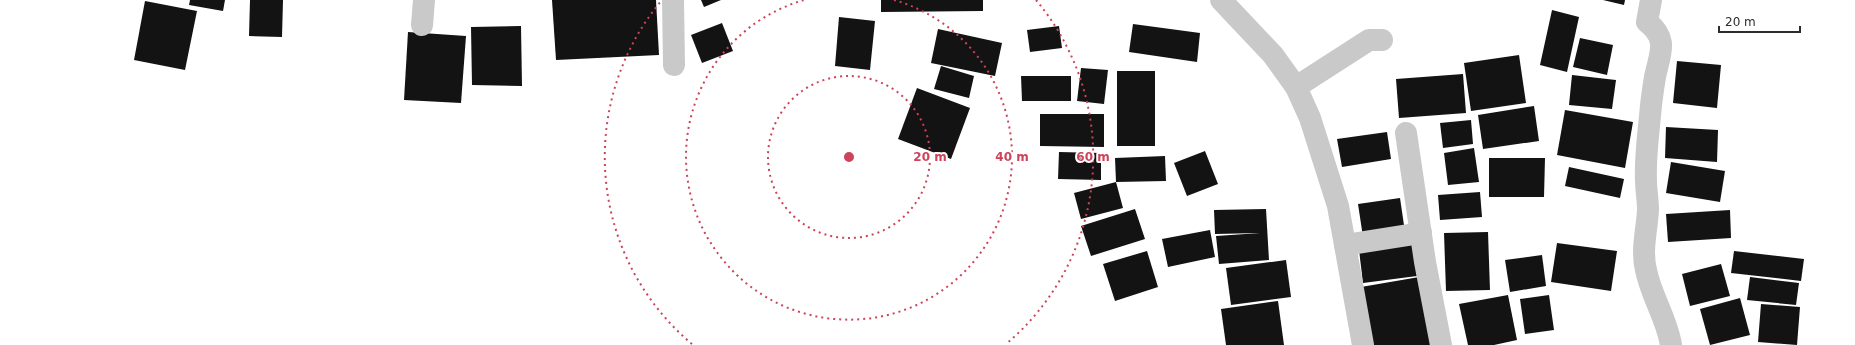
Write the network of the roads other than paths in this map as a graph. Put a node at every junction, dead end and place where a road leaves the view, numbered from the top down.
1 (424, 0) edge
2 (673, 0) edge
3 (1222, 0) edge
4 (1651, 0) edge
5 (422, 25) dead end
6 (1382, 40) dead end
7 (674, 65) dead end
8 (1296, 87) junction
9 (1406, 133) dead end
10 (1420, 233) junction
11 (1345, 244) junction
12 (1363, 345) edge
13 (1441, 345) edge
14 (1671, 345) edge

1 - 5 street
2 - 7 street
3 - 8 street
4 - 14 street
6 - 8 street
8 - 11 street
9 - 10 street
10 - 11 street
10 - 13 street
11 - 12 street

